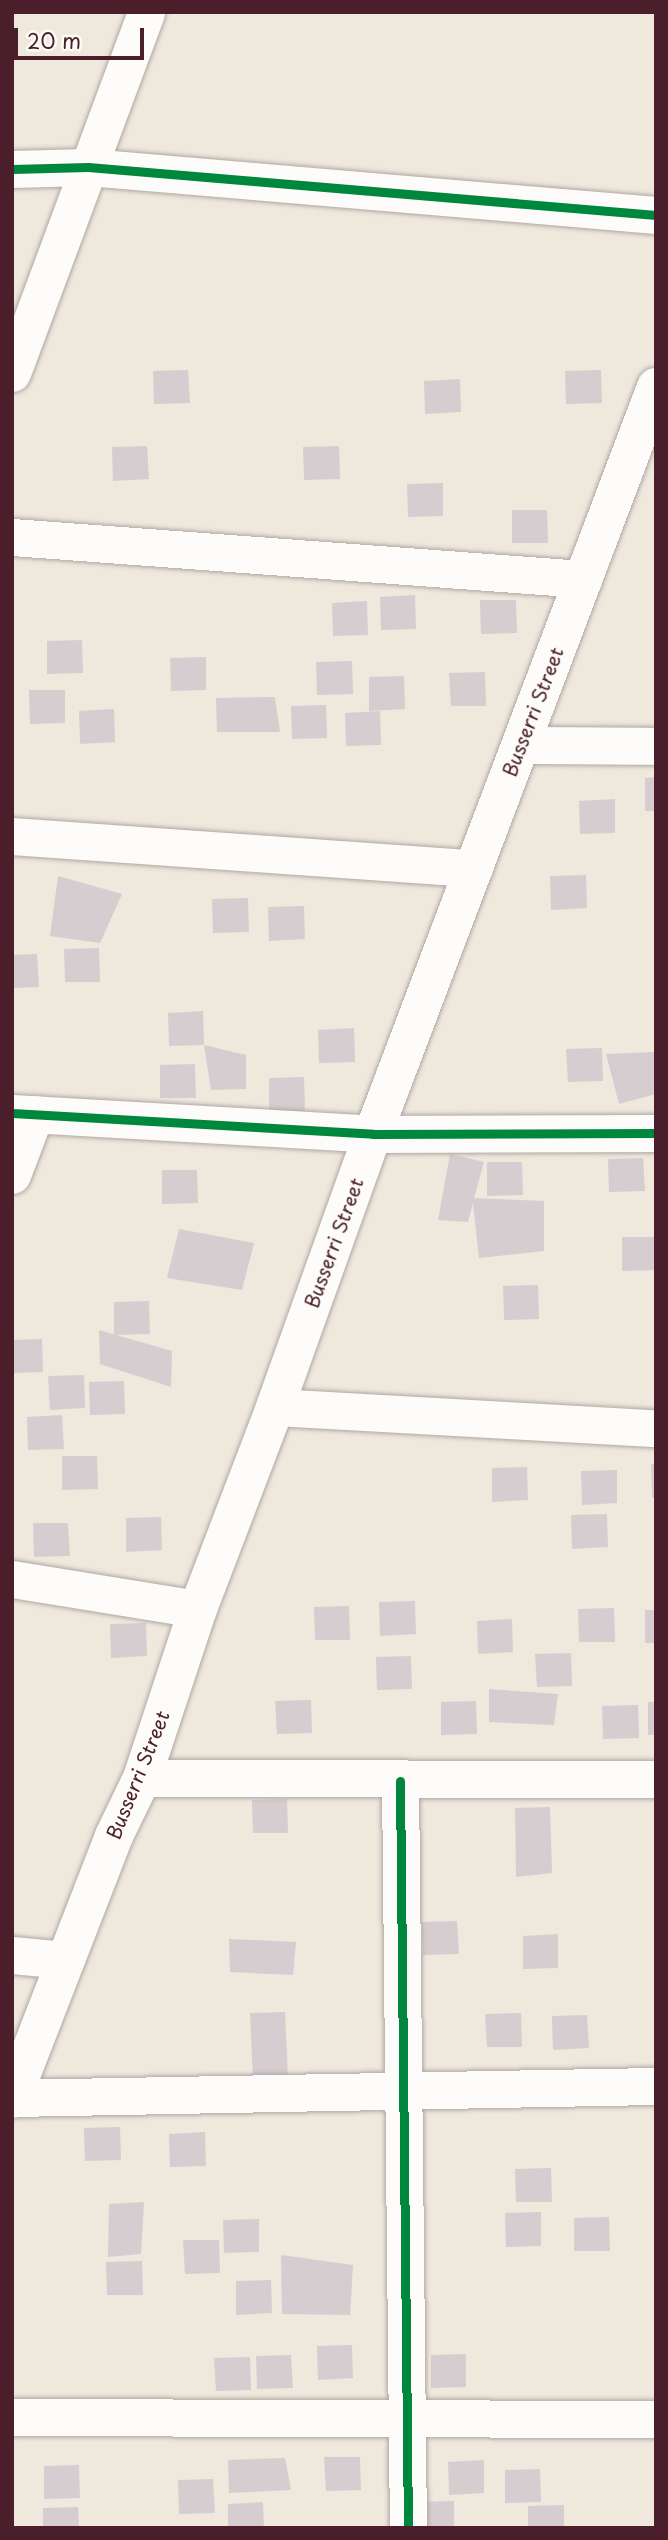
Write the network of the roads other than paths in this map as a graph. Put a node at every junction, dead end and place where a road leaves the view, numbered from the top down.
1 (146, 12) edge
2 (88, 167) junction
3 (12, 169) edge
4 (656, 215) edge
5 (12, 310) edge
6 (17, 361) edge
7 (654, 395) edge
8 (12, 537) edge
9 (583, 579) junction
10 (520, 745) junction
11 (656, 746) edge
12 (12, 836) edge
13 (474, 868) junction
14 (24, 1114) edge
15 (656, 1133) edge
16 (373, 1134) junction
17 (12, 1175) edge
18 (275, 1408) junction
19 (656, 1428) edge
20 (12, 1579) edge
21 (198, 1609) junction
22 (142, 1778) junction
23 (656, 1779) edge
24 (400, 1781) junction
25 (12, 1955) edge
26 (65, 1960) junction
27 (656, 2087) edge
28 (405, 2090) junction
29 (12, 2098) edge
30 (12, 2417) edge
31 (408, 2418) junction
32 (656, 2419) edge
33 (408, 2528) edge

1 - 2 street
2 - 3 street
2 - 4 street
2 - 6 street
5 - 6 street
7 - 9 main road, Busserri Street
8 - 9 street
9 - 10 main road, Busserri Street
10 - 11 street
10 - 13 main road, Busserri Street
12 - 13 street
13 - 16 main road, Busserri Street
14 - 16 street
14 - 17 street
15 - 16 street
16 - 18 main road, Busserri Street
18 - 19 street
18 - 21 main road, Busserri Street
20 - 21 street
21 - 22 main road, Busserri Street
22 - 24 street
22 - 26 main road, Busserri Street
23 - 24 street
24 - 28 street
25 - 26 street
26 - 29 main road, Busserri Street
27 - 28 street
28 - 29 street
28 - 31 street
30 - 31 street
31 - 32 street
31 - 33 street

